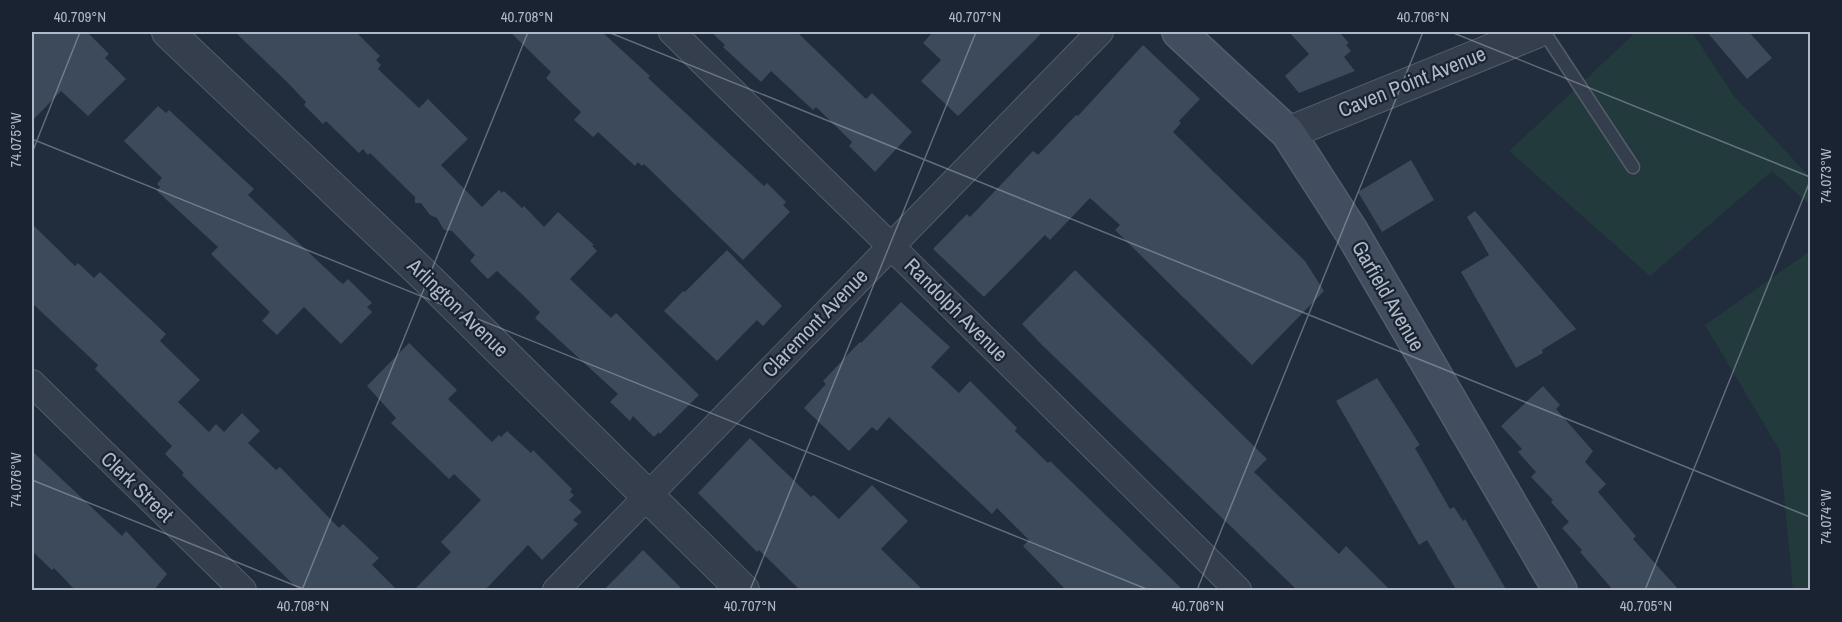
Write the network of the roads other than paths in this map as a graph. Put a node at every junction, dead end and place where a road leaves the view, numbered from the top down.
1 (168, 32) edge
2 (672, 32) edge
3 (1100, 32) edge
4 (1179, 32) edge
5 (1536, 32) edge
6 (1544, 32) edge
7 (1288, 133) junction
8 (1633, 167) dead end
9 (891, 245) junction
10 (32, 383) edge
11 (649, 496) junction
12 (243, 591) edge
13 (556, 591) edge
14 (743, 591) edge
15 (1238, 591) edge
16 (1560, 591) edge

1 - 11 street, Arlington Avenue
2 - 9 street, Randolph Avenue
3 - 9 street, Claremont Avenue
4 - 7 main road, Garfield Avenue
5 - 7 street, Caven Point Avenue
6 - 8 lane
7 - 16 main road, Garfield Avenue
9 - 11 street, Claremont Avenue
9 - 15 street, Randolph Avenue
10 - 12 street, Clerk Street
11 - 13 street, Claremont Avenue
11 - 14 street, Arlington Avenue

